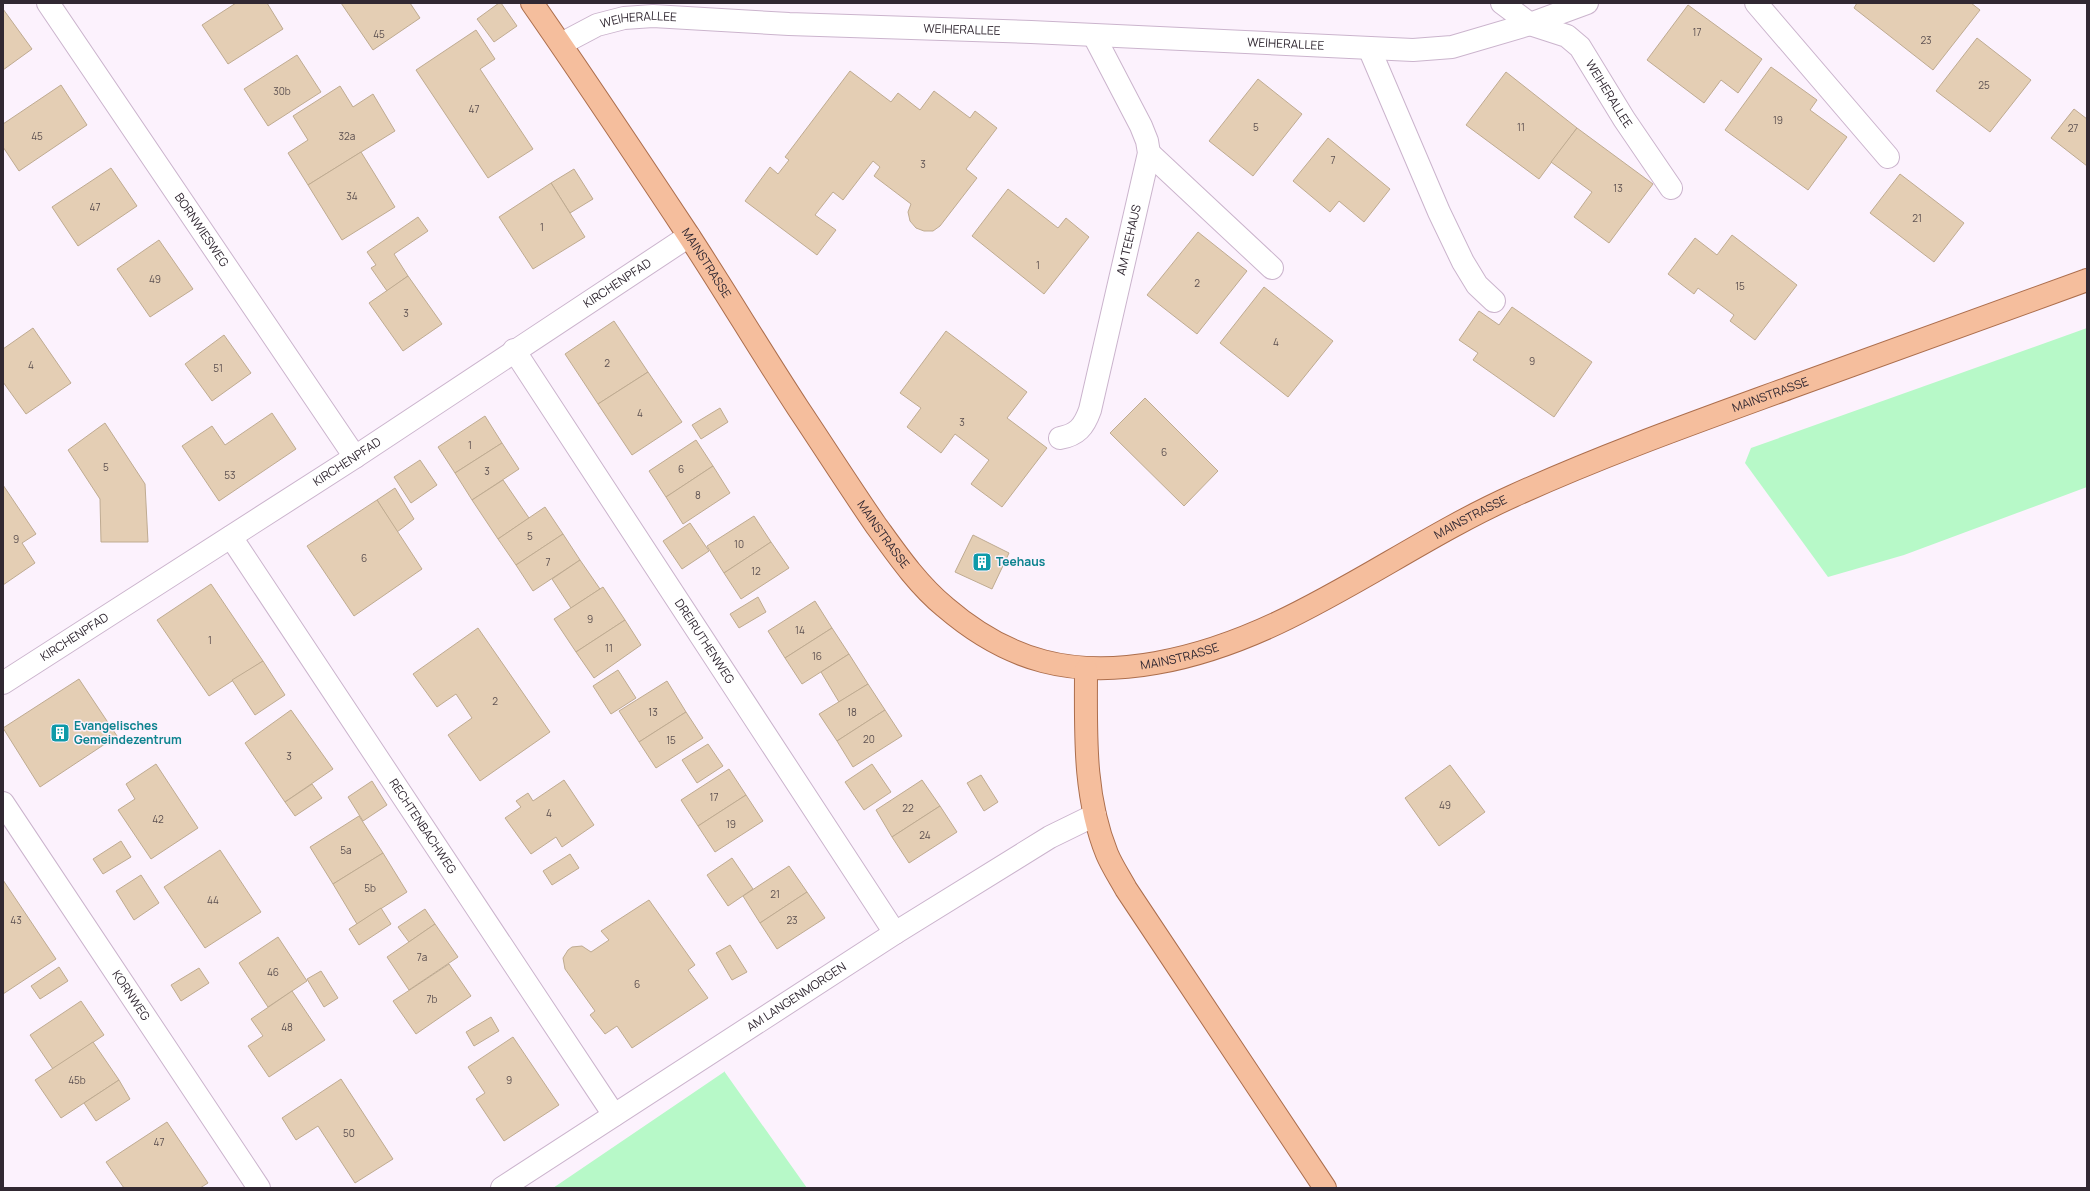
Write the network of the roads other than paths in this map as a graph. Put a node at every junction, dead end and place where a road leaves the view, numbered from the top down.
1 (48, 3) edge
2 (532, 3) edge
3 (1502, 3) edge
4 (1587, 3) edge
5 (1756, 3) edge
6 (1530, 24) junction
7 (1094, 36) junction
8 (561, 44) junction
9 (1368, 48) junction
10 (1148, 153) junction
11 (1888, 157) dead end
12 (1671, 188) dead end
13 (689, 236) junction
14 (1272, 268) dead end
15 (2087, 280) edge
16 (1494, 302) dead end
17 (514, 350) junction
18 (1060, 438) dead end
19 (355, 457) junction
20 (231, 537) junction
21 (1086, 670) junction
22 (3, 683) edge
23 (3, 803) edge
24 (1095, 814) junction
25 (895, 932) junction
26 (614, 1115) junction
27 (259, 1188) edge
28 (502, 1188) edge
29 (1325, 1188) edge

1 - 19 street, BORNWIESWEG
2 - 8 main road, MAINSTRASSE
3 - 6 street, WEIHERALLEE
4 - 6 street, WEIHERALLEE
5 - 11 street
6 - 9 street, WEIHERALLEE
6 - 12 street, WEIHERALLEE
7 - 8 street, WEIHERALLEE
7 - 9 street, WEIHERALLEE
7 - 10 street, AM TEEHAUS
8 - 13 main road, MAINSTRASSE
9 - 16 street
10 - 14 street
10 - 18 street, AM TEEHAUS
13 - 17 street, KIRCHENPFAD
13 - 21 main road, MAINSTRASSE
15 - 21 main road, MAINSTRASSE
17 - 19 street, KIRCHENPFAD
17 - 25 street, DREIRUTHENWEG
19 - 20 street, KIRCHENPFAD
20 - 22 street, KIRCHENPFAD
20 - 26 street, RECHTENBACHWEG
21 - 24 main road
23 - 27 street, KORNWEG
24 - 25 street, AM LANGENMORGEN
24 - 29 main road
25 - 26 street, AM LANGENMORGEN
26 - 28 street, AM LANGENMORGEN

